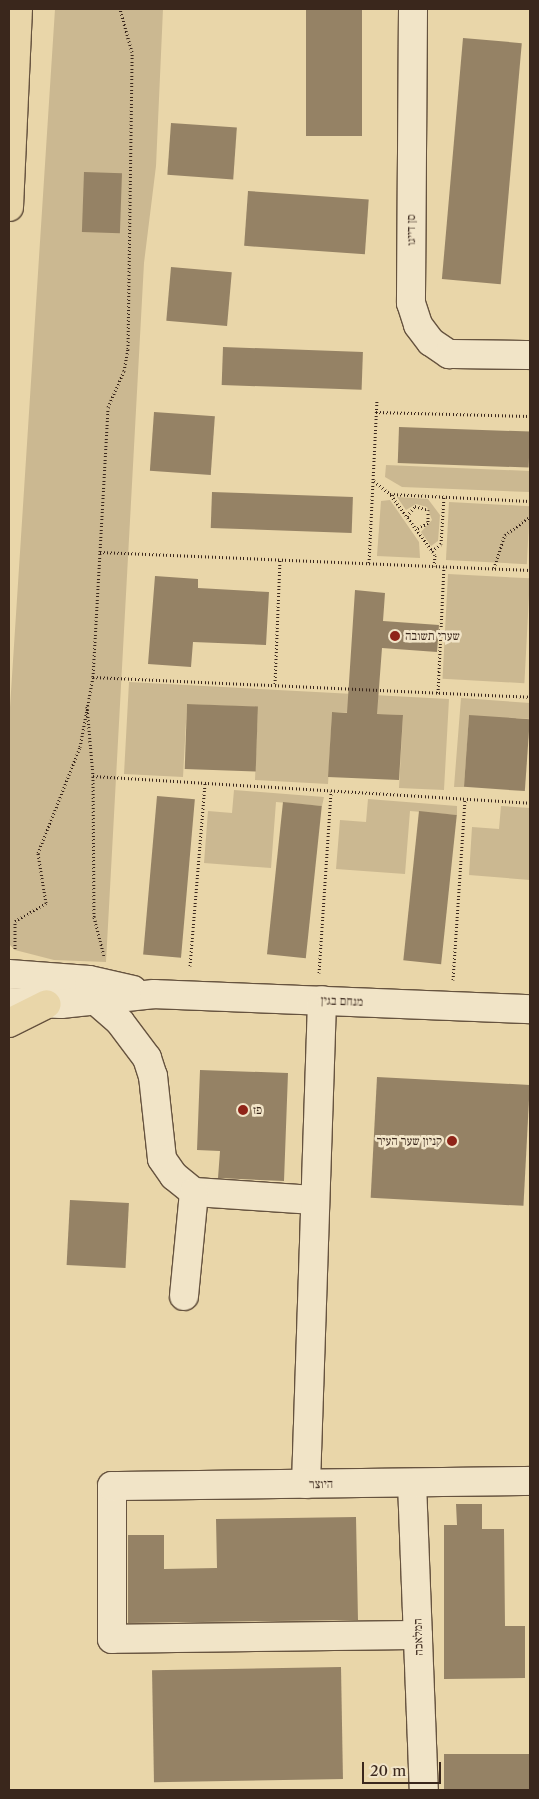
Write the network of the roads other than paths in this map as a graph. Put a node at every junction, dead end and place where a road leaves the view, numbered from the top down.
1 (18, 9) edge
2 (413, 9) edge
3 (9, 207) edge
4 (530, 355) edge
5 (10, 966) edge
6 (154, 994) junction
7 (322, 1000) junction
8 (9, 1002) edge
9 (96, 1002) junction
10 (47, 1004) junction
11 (530, 1009) edge
12 (9, 1023) edge
13 (194, 1192) junction
14 (315, 1200) junction
15 (184, 1296) dead end
16 (530, 1481) edge
17 (412, 1483) junction
18 (306, 1484) junction
19 (418, 1636) junction
20 (424, 1790) edge

1 - 3 highway
2 - 4 street, סן דייגו
5 - 6 street, מנחם בגין
6 - 7 street, מנחם בגין
6 - 9 street, מנחם בגין
7 - 11 street, מנחם בגין
7 - 14 street
8 - 10 street, מנחם בגין
9 - 10 street, מנחם בגין
9 - 13 street
10 - 12 highway
13 - 14 street
13 - 15 street
14 - 18 street
16 - 17 street, היוצר
17 - 18 street, היוצר
17 - 19 street, המלאכה
18 - 19 street, היוצר
19 - 20 street, המלאכה

